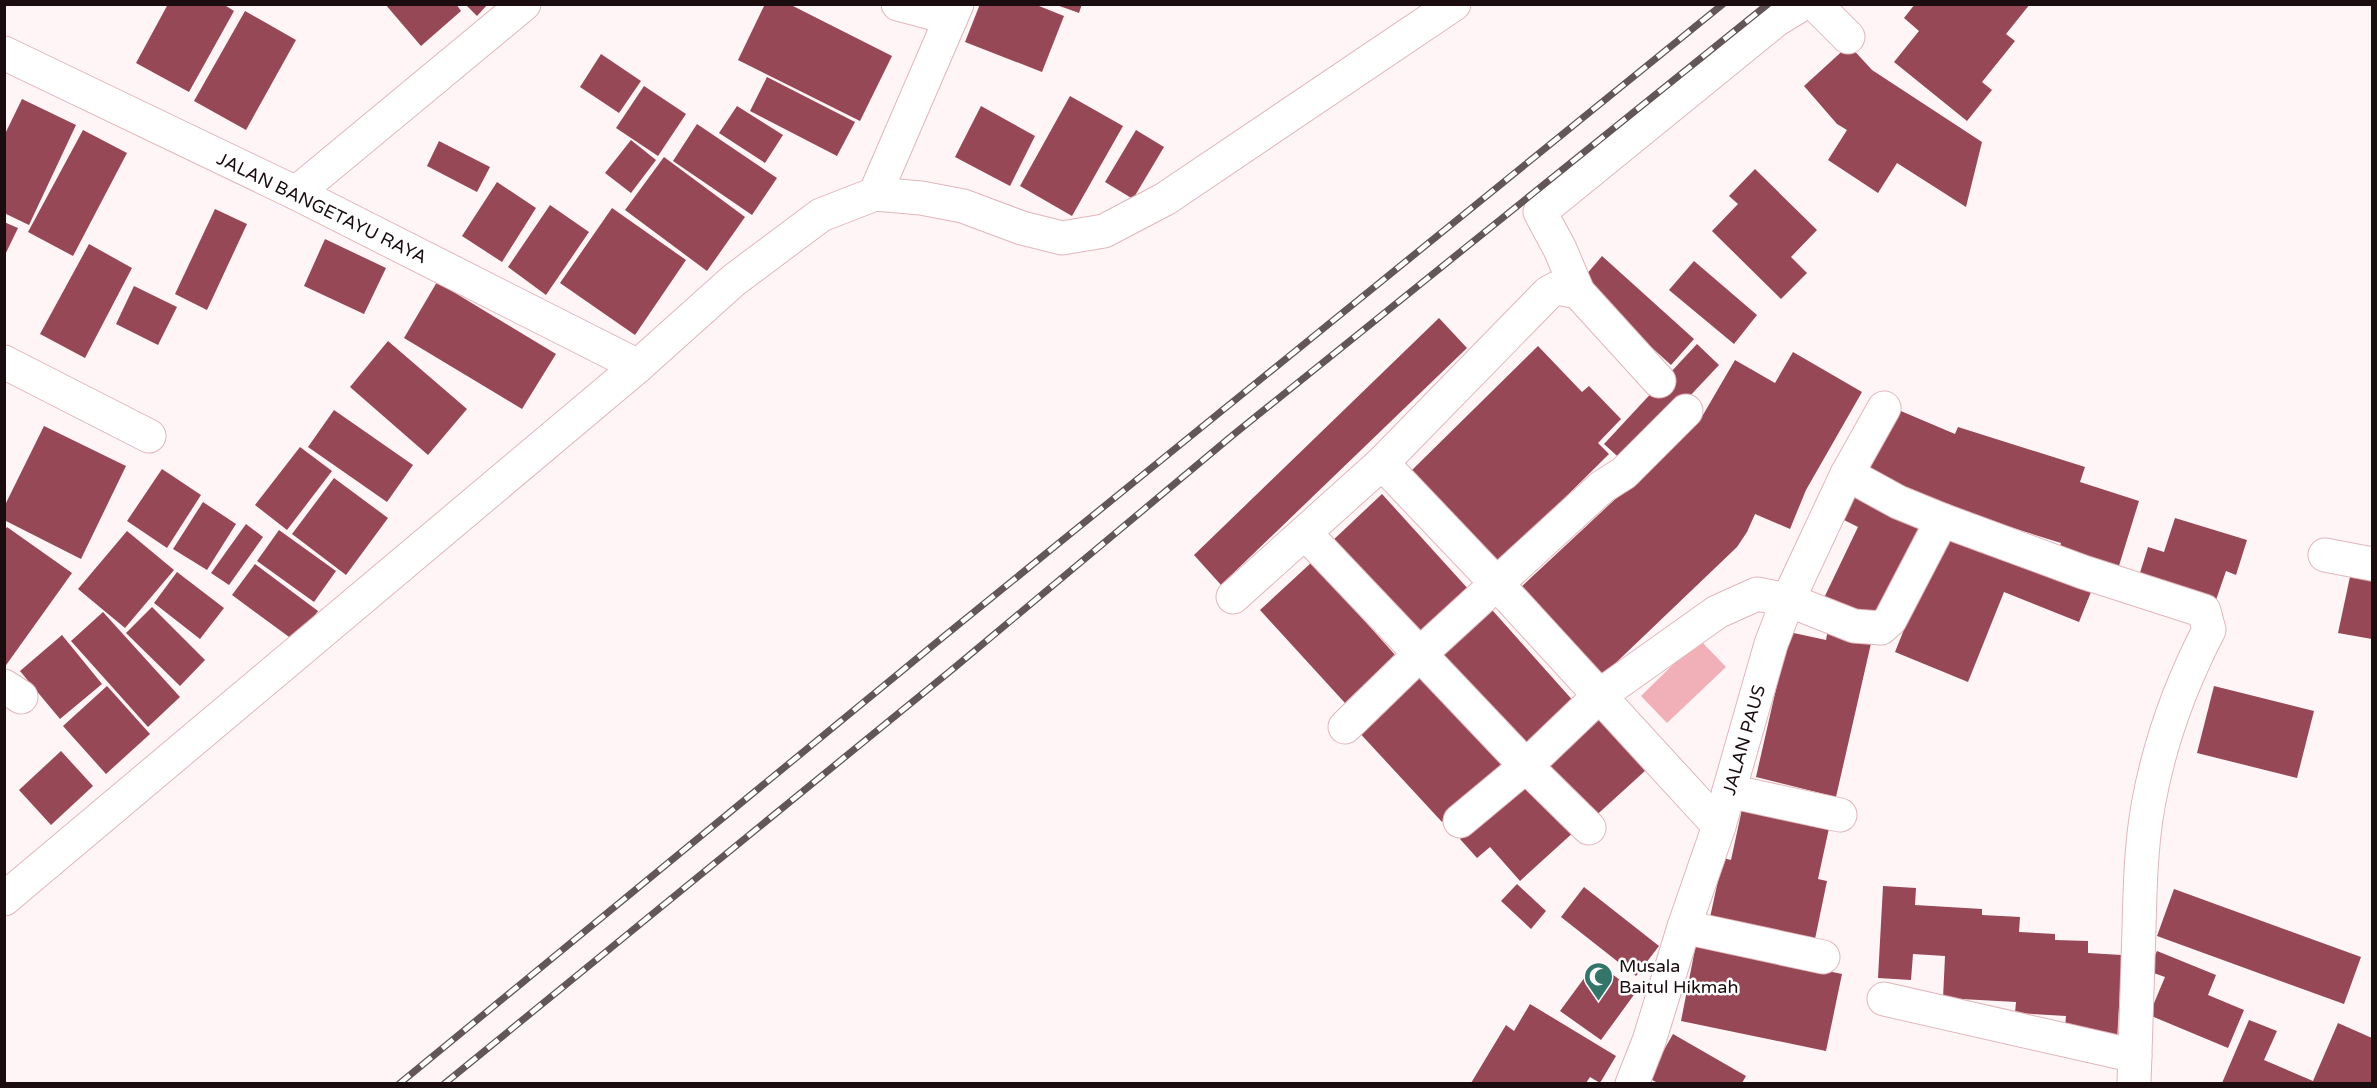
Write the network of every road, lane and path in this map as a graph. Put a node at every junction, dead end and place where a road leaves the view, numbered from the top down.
1 (524, 4) edge
2 (898, 4) edge
3 (1454, 4) edge
4 (1802, 4) edge
5 (1815, 4) edge
6 (954, 11) edge
7 (1848, 37) dead end
8 (4, 53) edge
9 (296, 193) junction
10 (874, 194) junction
11 (1578, 292) junction
12 (4, 362) edge
13 (638, 366) junction
14 (1659, 381) dead end
15 (1884, 408) dead end
16 (1686, 411) dead end
17 (149, 436) dead end
18 (1382, 463) junction
19 (1847, 474) junction
20 (1942, 520) junction
21 (1305, 533) junction
22 (2325, 555) dead end
23 (2373, 564) edge
24 (1497, 584) junction
25 (1233, 597) dead end
26 (1788, 600) junction
27 (1421, 653) junction
28 (1599, 696) junction
29 (1345, 727) dead end
30 (1526, 766) junction
31 (1729, 791) junction
32 (1840, 815) dead end
33 (1460, 821) dead end
34 (1719, 826) junction
35 (1589, 828) dead end
36 (4, 899) edge
37 (1684, 927) junction
38 (1823, 957) dead end
39 (1884, 999) dead end
40 (2134, 1070) edge
41 (1632, 1083) edge

1 - 9 street
2 - 6 street
3 - 10 street
4 - 11 street
5 - 7 street
6 - 10 street
8 - 9 street, JALAN BANGETAYU RAYA
9 - 13 street, JALAN BANGETAYU RAYA
10 - 13 street
11 - 14 street
11 - 18 street
12 - 17 street
13 - 36 street
15 - 19 street, JALAN PAUS
16 - 24 street
18 - 21 street
18 - 24 street
19 - 20 street
19 - 26 street, JALAN PAUS
20 - 26 street
20 - 40 street
21 - 25 street
21 - 27 street
22 - 23 street
24 - 27 street
24 - 28 street
26 - 28 street
26 - 31 street, JALAN PAUS
27 - 29 street
27 - 30 street
28 - 30 street
28 - 34 street
30 - 33 street
30 - 35 street
31 - 32 street
31 - 34 street, JALAN PAUS
34 - 37 street, JALAN PAUS
37 - 38 street
37 - 41 street, JALAN PAUS
39 - 40 street

